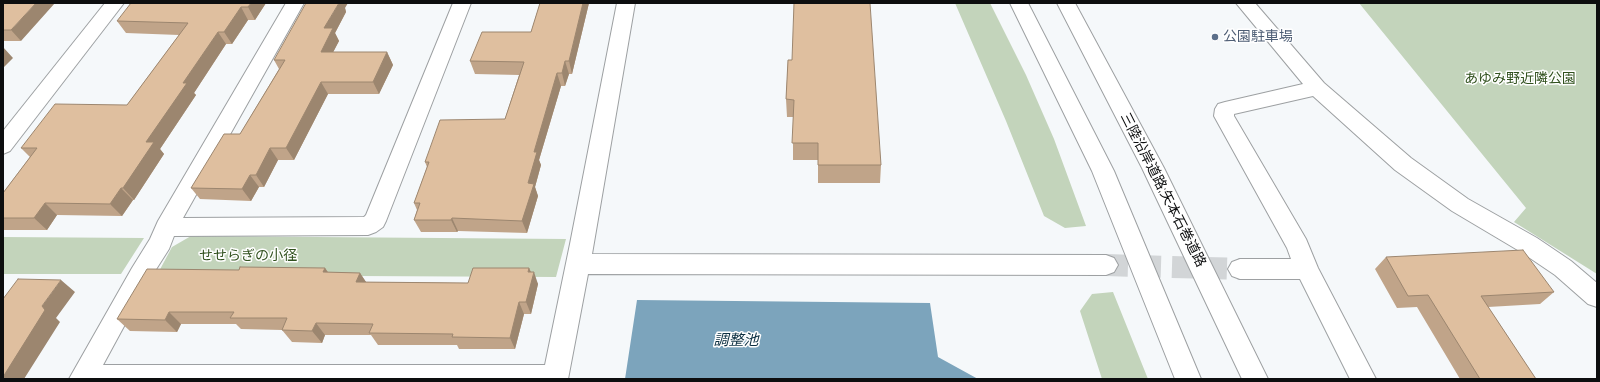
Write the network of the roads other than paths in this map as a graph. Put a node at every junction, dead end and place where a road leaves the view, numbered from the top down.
1 (115, 3) edge
2 (295, 3) edge
3 (462, 3) edge
4 (626, 3) edge
5 (1019, 3) edge
6 (1066, 3) edge
7 (1245, 3) edge
8 (1317, 88) junction
9 (3, 146) edge
10 (166, 227) junction
11 (578, 264) junction
12 (1106, 265) tunnel mouth
13 (1240, 269) tunnel mouth
14 (1307, 269) junction
15 (1597, 297) edge
16 (83, 378) edge
17 (555, 378) edge
18 (1188, 379) edge
19 (1255, 379) edge
20 (1364, 379) edge

1 - 9 main road
2 - 10 main road
3 - 10 main road
4 - 11 main road
5 - 18 main road
6 - 19 main road, 三陸沿岸道路;矢本石巻道路
7 - 8 main road
8 - 14 main road
8 - 15 main road
10 - 16 main road
11 - 12 main road
11 - 17 main road
13 - 14 main road
14 - 20 main road
16 - 17 main road

